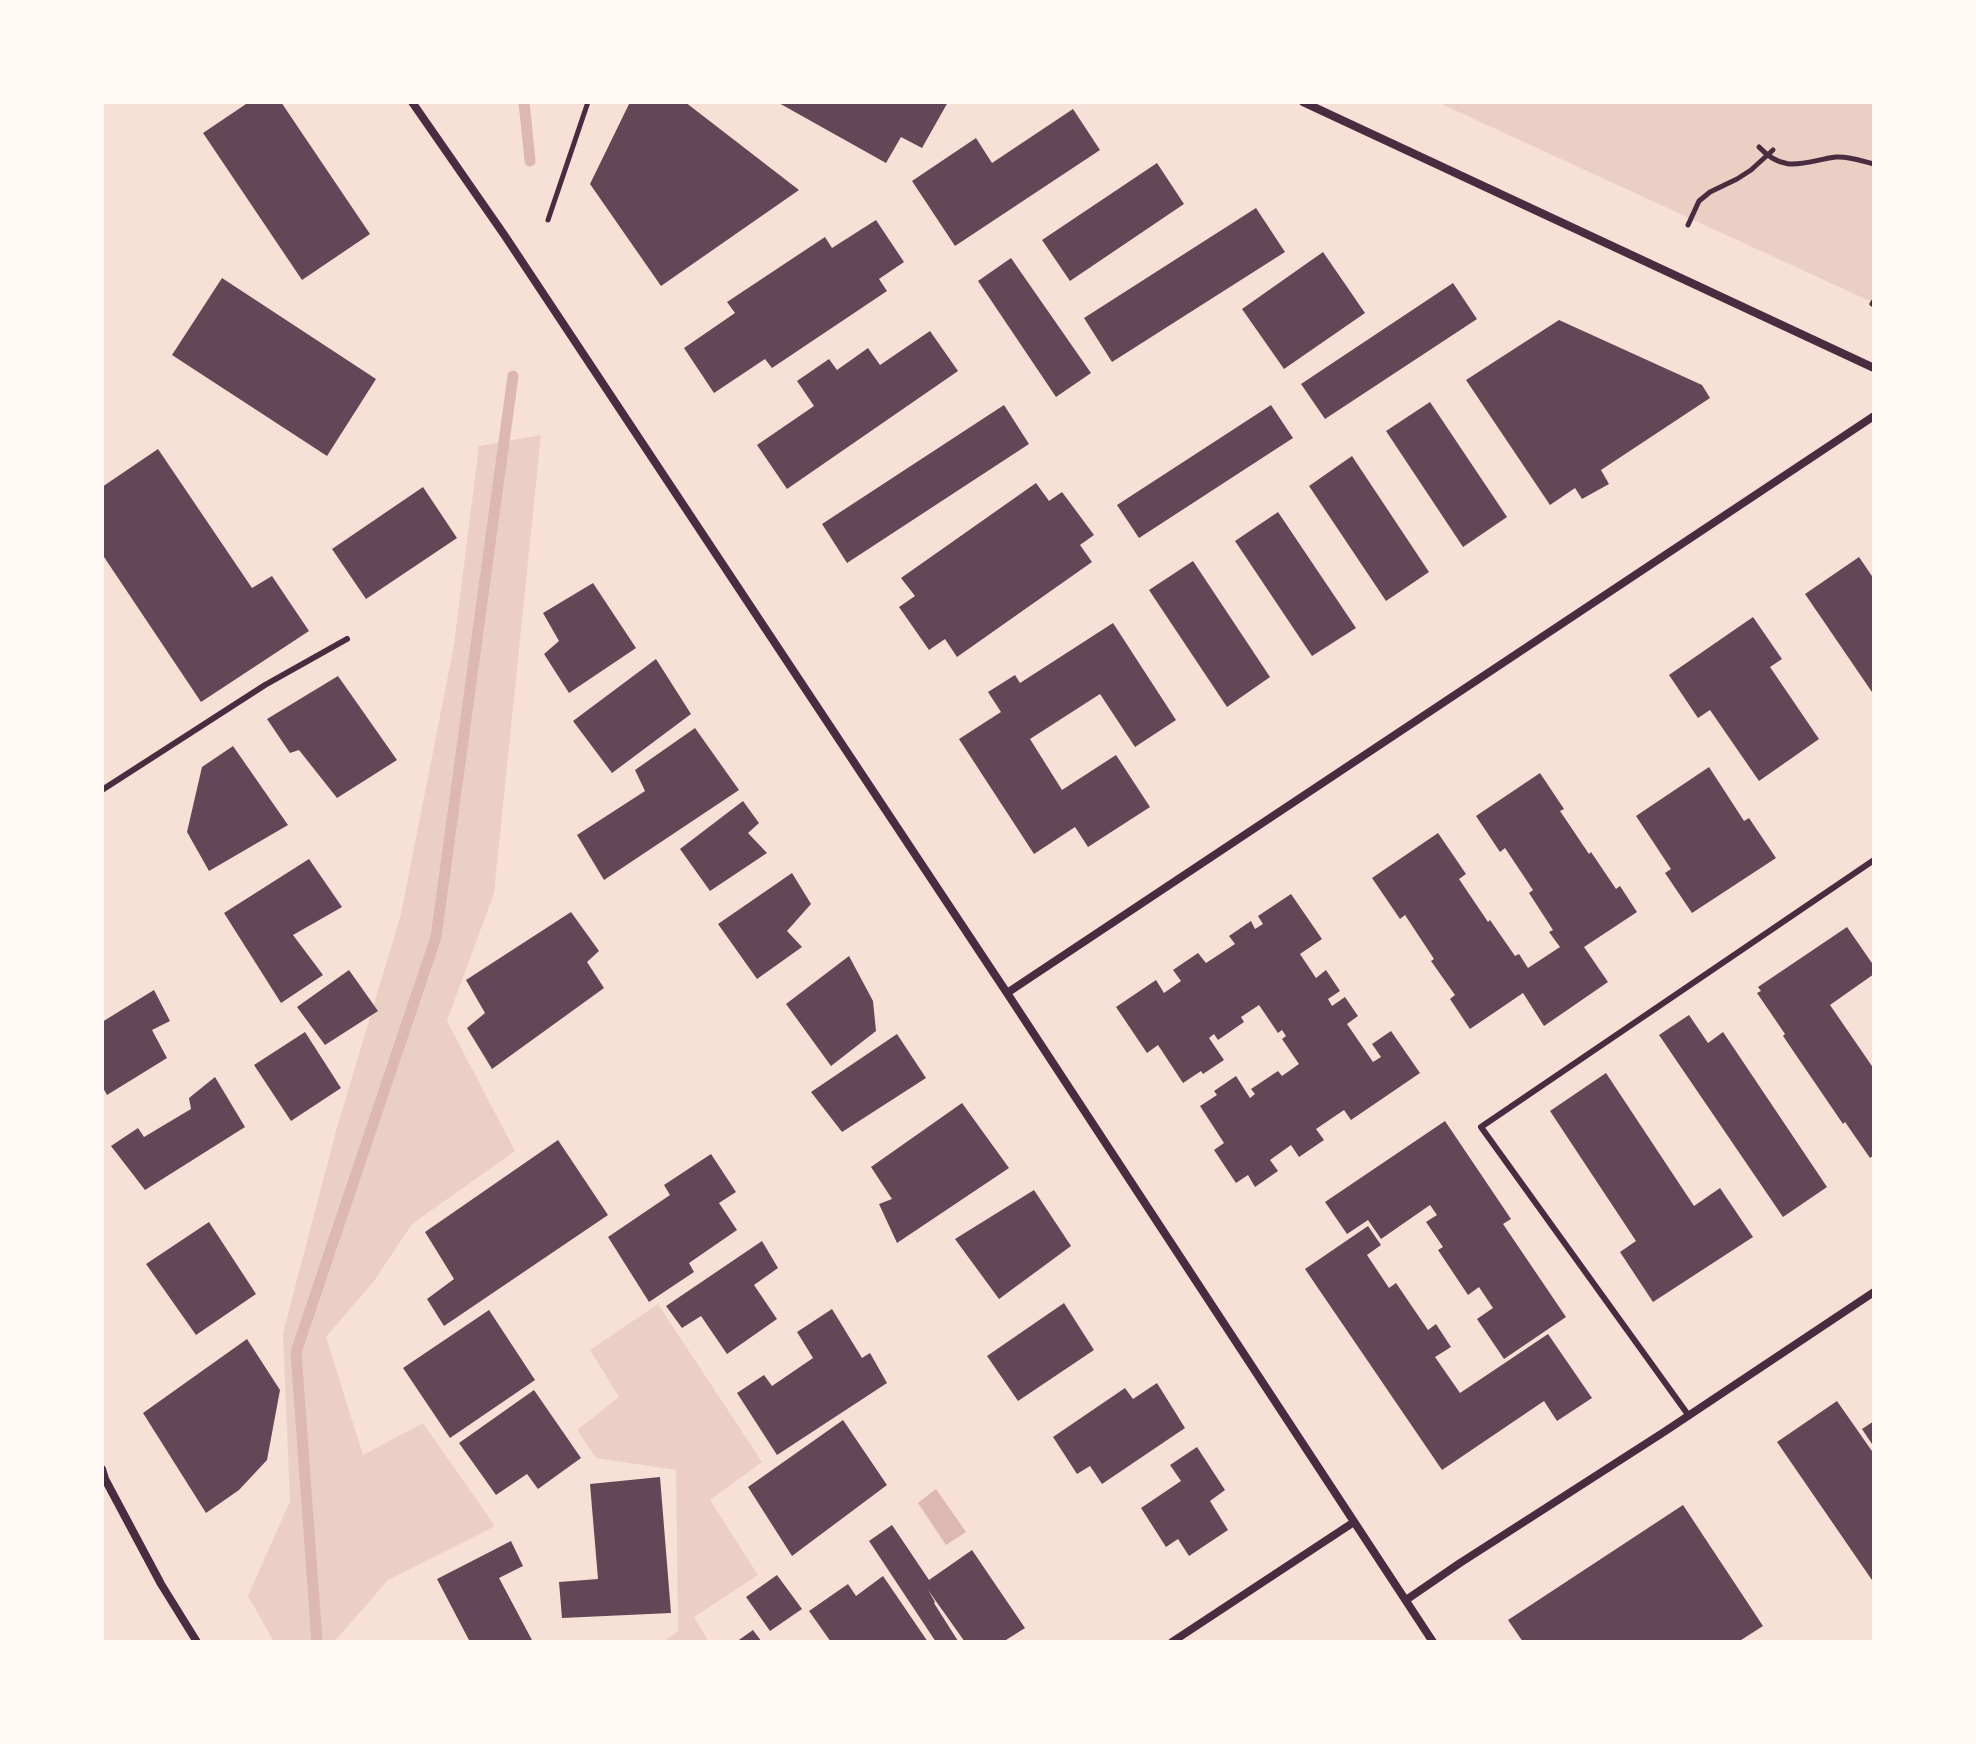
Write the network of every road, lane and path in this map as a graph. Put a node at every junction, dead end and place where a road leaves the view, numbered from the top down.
1 (412, 102) edge
2 (588, 102) edge
3 (1303, 102) edge
4 (1759, 147) dead end
5 (1773, 150) dead end
6 (1768, 156) junction
7 (1874, 164) edge
8 (548, 220) dead end
9 (1688, 225) dead end
10 (1874, 368) edge
11 (1874, 416) edge
12 (347, 639) dead end
13 (102, 790) edge
14 (1874, 860) edge
15 (1007, 993) junction
16 (1874, 1292) edge
17 (1689, 1416) junction
18 (102, 1469) edge
19 (1354, 1522) junction
20 (1406, 1600) junction
21 (197, 1642) edge
22 (1172, 1642) edge
23 (1433, 1642) edge

1 - 15 street
2 - 8 path
3 - 10 street
4 - 6 path
5 - 6 path
6 - 7 path
6 - 9 path
11 - 15 street
12 - 13 lane
14 - 17 lane
15 - 19 street
16 - 17 street
17 - 20 street
18 - 21 street
19 - 20 street
19 - 22 street
20 - 23 street

